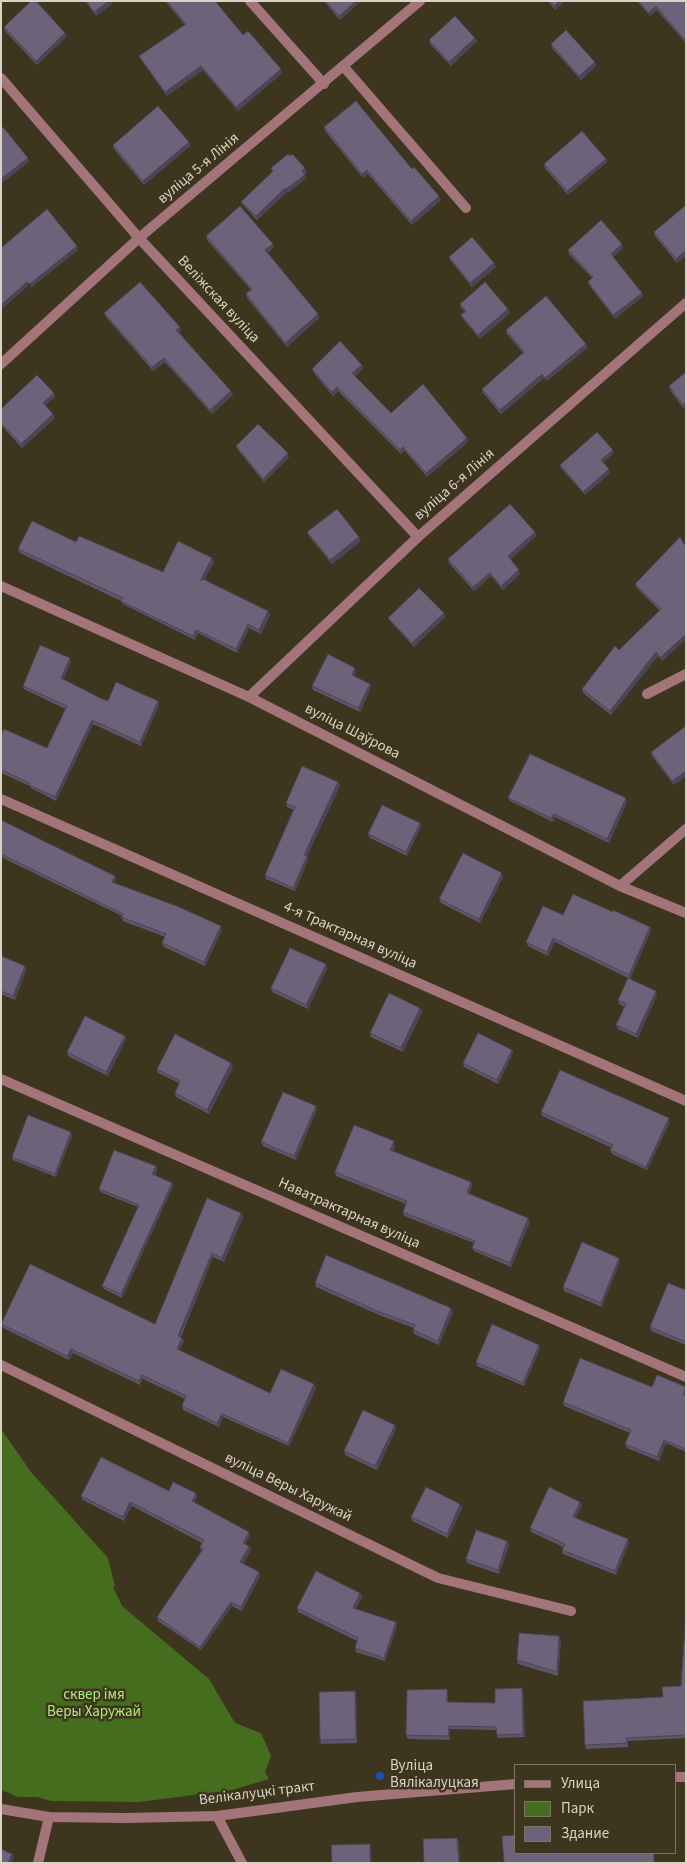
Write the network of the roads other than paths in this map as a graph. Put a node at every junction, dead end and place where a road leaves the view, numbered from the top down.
1 (250, 1) edge
2 (420, 1) edge
3 (344, 67) junction
4 (1, 78) edge
5 (324, 84) junction
6 (466, 208) dead end
7 (139, 238) junction
8 (686, 303) edge
9 (1, 364) edge
10 (418, 537) junction
11 (1, 586) edge
12 (686, 674) edge
13 (647, 694) dead end
14 (249, 697) junction
15 (1, 799) edge
16 (686, 829) edge
17 (620, 886) junction
18 (686, 913) edge
19 (1, 1079) edge
20 (686, 1101) edge
21 (1, 1365) edge
22 (686, 1377) edge
23 (571, 1611) dead end
24 (514, 1784) edge
25 (1, 1809) edge
26 (217, 1816) junction
27 (49, 1817) junction
28 (38, 1863) edge
29 (242, 1863) edge

1 - 5 street
2 - 3 street, вуліца 5-я Лінія
3 - 5 street, вуліца 5-я Лінія
3 - 6 street
4 - 7 street, Веліжская вуліца
5 - 7 street, вуліца 5-я Лінія
7 - 9 street, вуліца 5-я Лінія
7 - 10 street, Веліжская вуліца
8 - 10 street, вуліца 6-я Лінія
10 - 14 street, вуліца 6-я Лінія
11 - 14 street, вуліца Шаўрова
12 - 13 street
14 - 17 street, вуліца Шаўрова
15 - 20 street, 4-я Трактарная вуліца
16 - 17 street
17 - 18 street, вуліца Шаўрова
19 - 22 street, Наватрактарная вуліца
21 - 23 street, вуліца Веры Харужай
24 - 26 street, Велікалуцкі тракт
25 - 27 street, Велікалуцкі тракт
26 - 27 street, Велікалуцкі тракт
26 - 29 street
27 - 28 street

